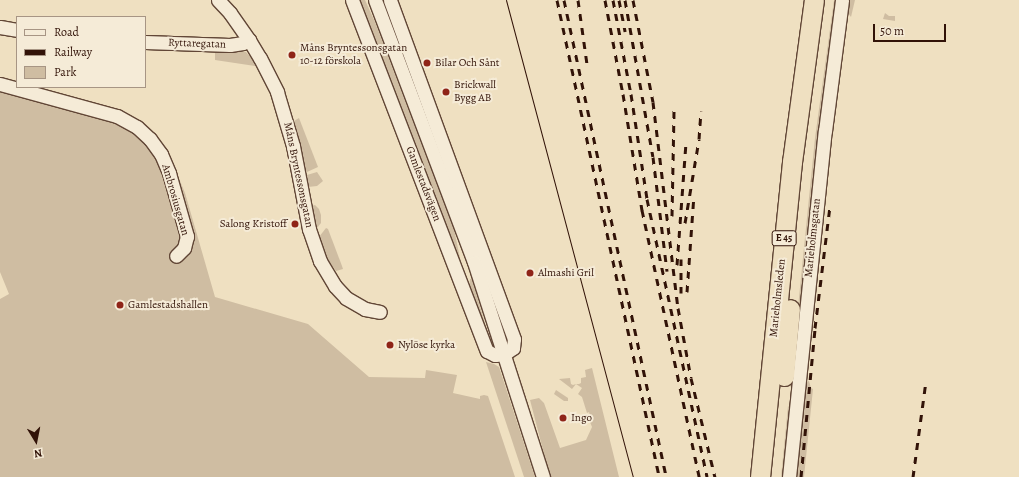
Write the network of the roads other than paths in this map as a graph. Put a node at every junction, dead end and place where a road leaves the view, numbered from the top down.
1 (352, 0) edge
2 (390, 0) edge
3 (814, 0) edge
4 (827, 0) edge
5 (842, 0) edge
6 (374, 1) edge
7 (224, 2) edge
8 (0, 27) edge
9 (16, 30) edge
10 (249, 40) junction
11 (146, 42) edge
12 (0, 84) edge
13 (176, 256) dead end
14 (474, 262) junction
15 (462, 286) junction
16 (380, 312) dead end
17 (504, 354) junction
18 (543, 477) edge
19 (760, 477) edge
20 (774, 477) edge
21 (789, 477) edge

1 - 15 street, Gamlestadsvägen
2 - 17 street
3 - 19 highway, Marieholmsleden / E 45
4 - 20 highway, Marieholmsleden / E 45
5 - 21 street, Marieholmsgatan
6 - 14 street, Gamlestadsvägen
7 - 10 street, Måns Bryntessonsgatan
8 - 9 street
10 - 11 street, Ryttaregatan
10 - 16 street, Måns Bryntessonsgatan
12 - 13 street, Ambrosiusgatan
14 - 15 street
14 - 17 street, Gamlestadsvägen
15 - 17 street, Gamlestadsvägen
17 - 18 street, Gamlestadsvägen

